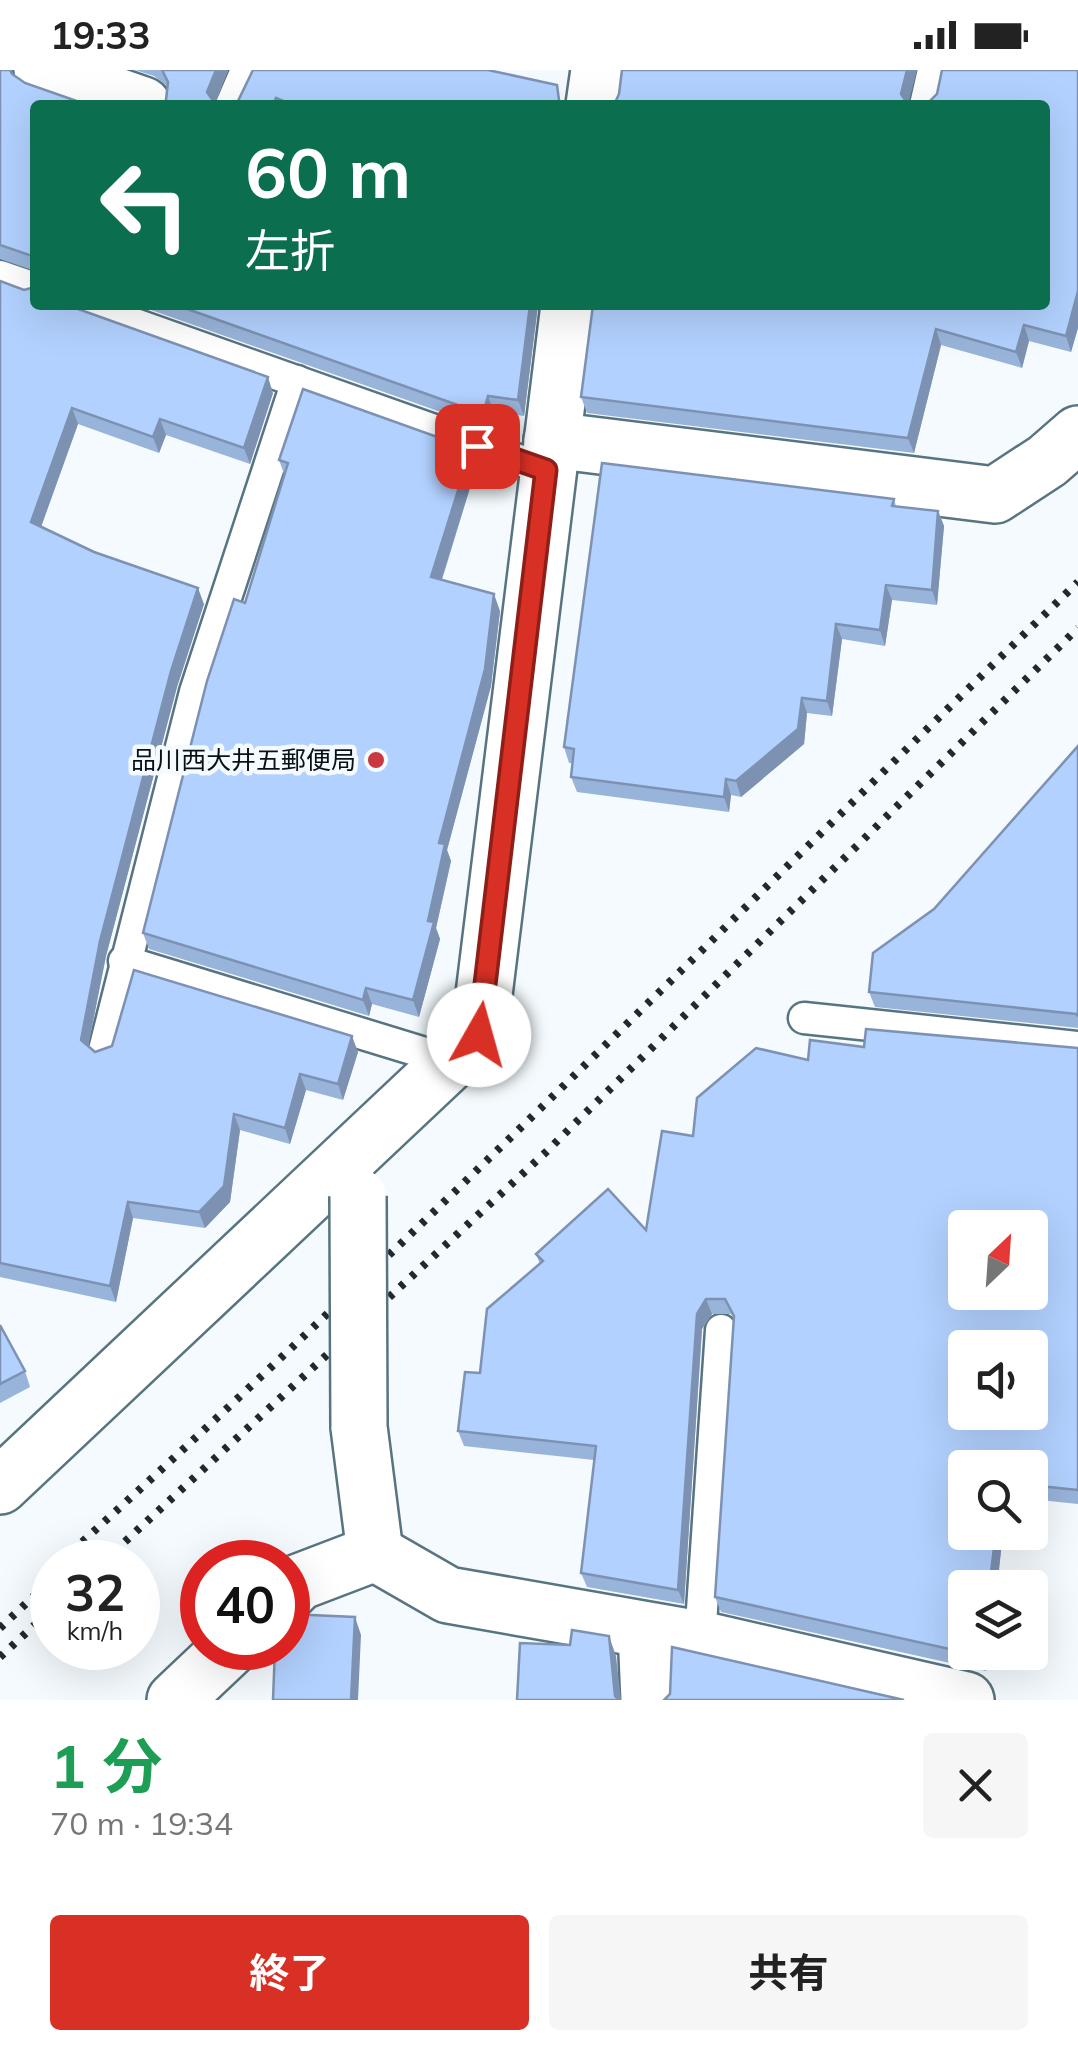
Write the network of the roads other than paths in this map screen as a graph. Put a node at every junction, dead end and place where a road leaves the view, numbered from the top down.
1 (42, 70) edge
2 (246, 70) edge
3 (599, 70) edge
4 (933, 70) edge
5 (128, 100) edge
6 (234, 100) edge
7 (595, 100) edge
8 (926, 100) edge
9 (0, 276) edge
10 (30, 286) edge
11 (95, 310) edge
12 (567, 310) edge
13 (297, 381) junction
14 (549, 455) junction
15 (1069, 469) edge
16 (124, 960) junction
17 (804, 1018) dead end
18 (1078, 1047) edge
19 (104, 1050) edge
20 (452, 1061) junction
21 (358, 1172) junction
22 (721, 1330) dead end
23 (0, 1486) edge
24 (375, 1553) junction
25 (310, 1578) edge
26 (646, 1630) junction
27 (700, 1640) junction
28 (207, 1670) edge
29 (175, 1700) edge
30 (649, 1700) edge
31 (966, 1700) edge

1 - 5 street
2 - 6 lane
3 - 7 street
4 - 8 lane
9 - 10 lane
11 - 13 lane
12 - 14 street
13 - 14 lane
13 - 16 lane
14 - 15 street
14 - 20 street
16 - 19 lane
16 - 20 lane
17 - 18 lane
20 - 21 street
21 - 23 street
21 - 24 street, bridge
22 - 27 lane
24 - 25 street
24 - 26 street
26 - 27 street
26 - 30 street
27 - 31 street
28 - 29 street

